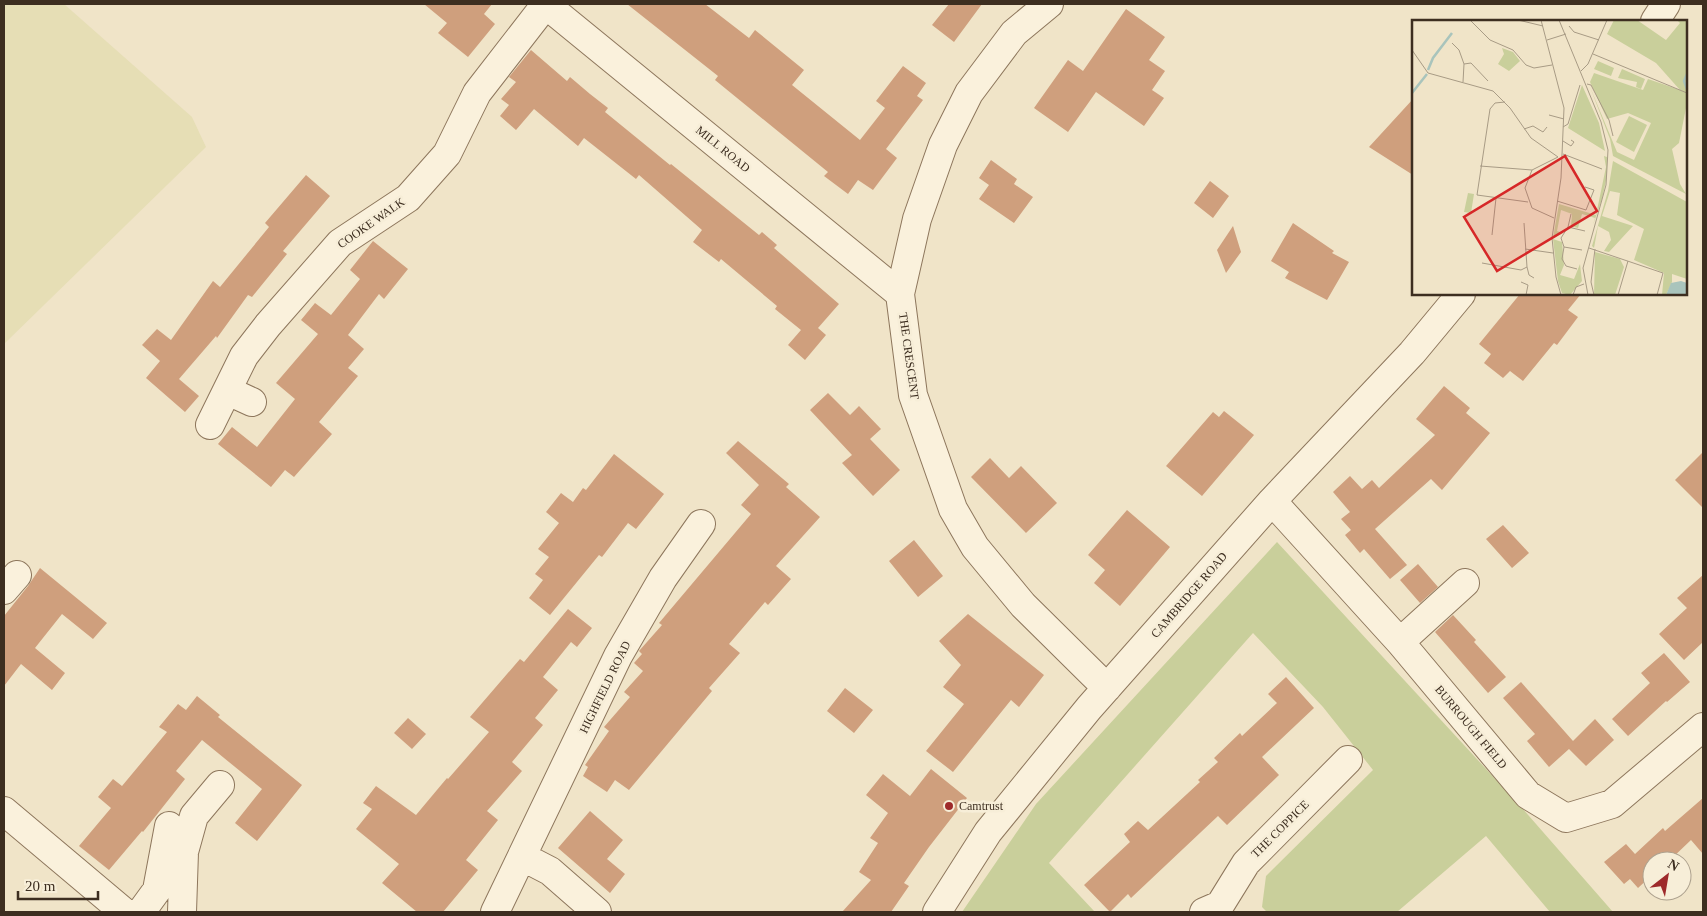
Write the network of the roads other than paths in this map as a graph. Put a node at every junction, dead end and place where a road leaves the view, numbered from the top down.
1 (545, 4) edge
2 (1048, 4) edge
3 (1666, 4) edge
4 (1655, 20) edge
5 (900, 294) junction
6 (1460, 295) edge
7 (228, 391) junction
8 (252, 402) dead end
9 (210, 425) dead end
10 (1272, 501) junction
11 (701, 524) dead end
12 (1465, 583) dead end
13 (1400, 642) junction
14 (1107, 688) junction
15 (1703, 726) edge
16 (1348, 760) dead end
17 (220, 785) dead end
18 (4, 811) edge
19 (169, 826) dead end
20 (523, 857) junction
21 (1217, 910) edge
22 (124, 912) edge
23 (141, 912) edge
24 (182, 912) edge
25 (496, 912) edge
26 (598, 912) edge
27 (937, 912) edge

1 - 5 street, MILL ROAD
1 - 7 street, COOKE WALK
2 - 5 street, THE CRESCENT
3 - 4 street
5 - 14 street, THE CRESCENT
6 - 10 street, CAMBRIDGE ROAD
7 - 8 street
7 - 9 street, COOKE WALK
10 - 13 street, BURROUGH FIELD
10 - 14 street, CAMBRIDGE ROAD
11 - 20 street, HIGHFIELD ROAD
12 - 13 street
13 - 15 street, BURROUGH FIELD
14 - 27 street, CAMBRIDGE ROAD
16 - 21 street, THE COPPICE
17 - 24 street
18 - 22 street
19 - 23 street
20 - 25 street, HIGHFIELD ROAD
20 - 26 street

